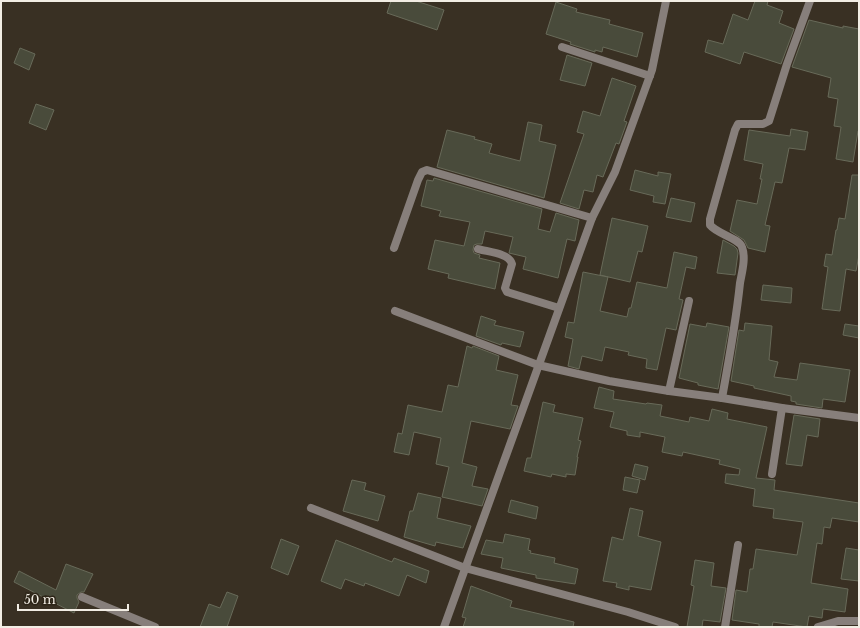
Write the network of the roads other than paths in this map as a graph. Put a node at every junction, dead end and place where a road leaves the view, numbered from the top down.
1 (666, 1) edge
2 (810, 1) edge
3 (562, 47) dead end
4 (650, 76) junction
5 (592, 218) junction
6 (394, 248) dead end
7 (478, 249) dead end
8 (689, 301) dead end
9 (560, 308) junction
10 (395, 311) dead end
11 (538, 365) junction
12 (669, 391) junction
13 (722, 398) junction
14 (782, 408) junction
15 (859, 418) edge
16 (772, 474) dead end
17 (311, 508) dead end
18 (738, 545) dead end
19 (466, 568) junction
20 (82, 597) dead end
21 (859, 621) edge
22 (155, 627) edge
23 (444, 627) edge
24 (675, 627) edge
25 (725, 627) edge
26 (818, 627) edge

1 - 4 street
2 - 13 street
3 - 4 street
4 - 5 street
5 - 6 street
5 - 9 street
7 - 9 street
8 - 12 street
9 - 11 street
10 - 11 street
11 - 12 street
11 - 19 street
12 - 13 street
13 - 14 street
14 - 15 street
14 - 16 street
17 - 19 street
18 - 25 street
19 - 23 street
19 - 24 street
20 - 22 street
21 - 26 street

